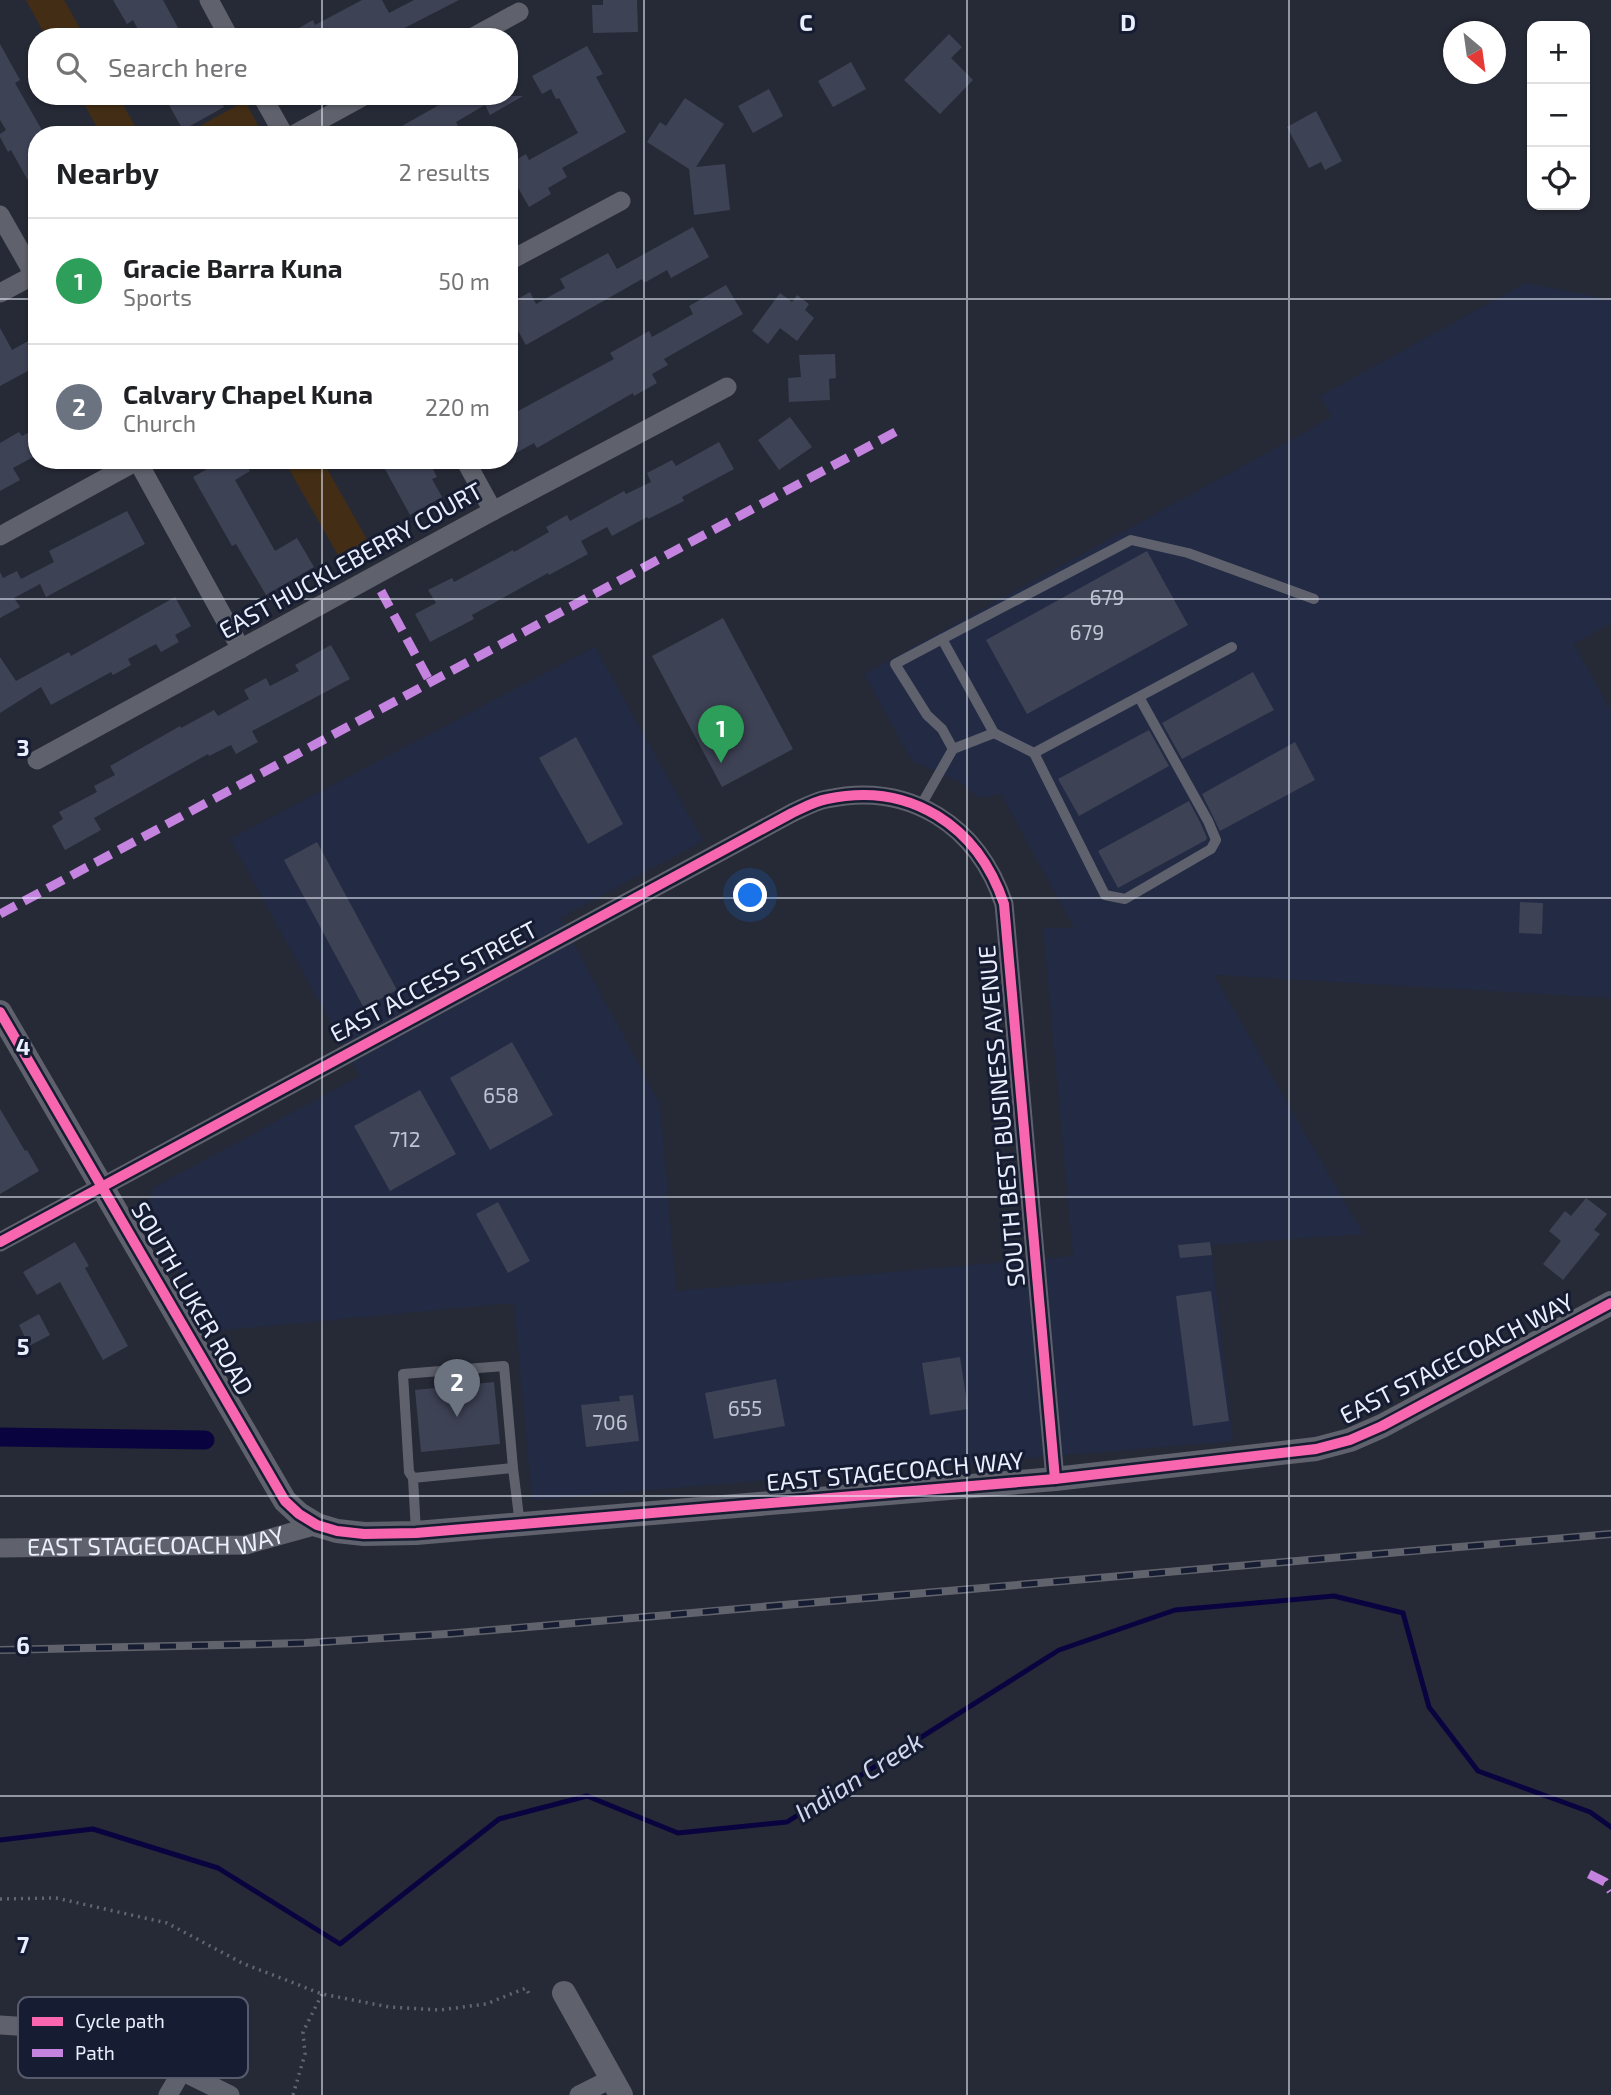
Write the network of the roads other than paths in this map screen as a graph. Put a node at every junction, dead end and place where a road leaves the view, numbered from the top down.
1 (209, 0) edge
2 (519, 12) dead end
3 (224, 28) edge
4 (490, 28) edge
5 (267, 105) edge
6 (348, 105) edge
7 (279, 126) edge
8 (309, 126) edge
9 (621, 201) dead end
10 (0, 215) edge
11 (518, 256) edge
12 (28, 264) edge
13 (28, 281) edge
14 (0, 293) edge
15 (727, 387) dead end
16 (122, 469) edge
17 (141, 469) edge
18 (470, 469) edge
19 (492, 511) junction
20 (0, 536) edge
21 (1314, 599) dead end
22 (942, 639) junction
23 (1232, 647) dead end
24 (241, 649) junction
25 (1139, 697) junction
26 (994, 733) junction
27 (953, 749) junction
28 (1034, 753) junction
29 (37, 760) dead end
30 (899, 800) joint
31 (920, 807) junction
32 (0, 1012) edge
33 (102, 1185) junction
34 (0, 1242) edge
35 (1611, 1303) edge
36 (513, 1468) junction
37 (413, 1478) junction
38 (1055, 1479) junction
39 (317, 1525) junction
40 (520, 1526) junction
41 (416, 1533) junction
42 (0, 1548) edge
43 (564, 1993) dead end
44 (0, 2025) edge
45 (18, 2026) edge
46 (178, 2078) edge
47 (196, 2078) edge
48 (616, 2087) edge
49 (168, 2095) edge
50 (230, 2095) edge
51 (579, 2095) edge

1 - 3 street
2 - 4 street
5 - 7 street
6 - 8 street
9 - 11 street
10 - 12 street
13 - 14 street
15 - 19 street, EAST HUCKLEBERRY COURT
16 - 20 street
17 - 24 street
18 - 19 street
19 - 24 street, EAST HUCKLEBERRY COURT
21 - 22 lane
22 - 26 lane
22 - 27 lane
23 - 25 lane
24 - 29 street, EAST HUCKLEBERRY COURT
25 - 28 lane
25 - 28 lane
26 - 27 lane
26 - 28 lane
27 - 31 lane
30 - 31 street, SOUTH BEST BUSINESS AVENUE
30 - 33 street, EAST ACCESS STREET
31 - 38 street, SOUTH BEST BUSINESS AVENUE
32 - 33 street, SOUTH LUKER ROAD
33 - 34 street, EAST ACCESS STREET
33 - 39 street, SOUTH LUKER ROAD
35 - 38 street, EAST STAGECOACH WAY
36 - 37 lane
36 - 37 lane
36 - 40 lane
37 - 41 lane
38 - 40 street, EAST STAGECOACH WAY
39 - 41 street, EAST STAGECOACH WAY
39 - 42 street, EAST STAGECOACH WAY
40 - 41 street, EAST STAGECOACH WAY
43 - 48 street
44 - 45 street
46 - 49 street
47 - 50 street
48 - 51 street

